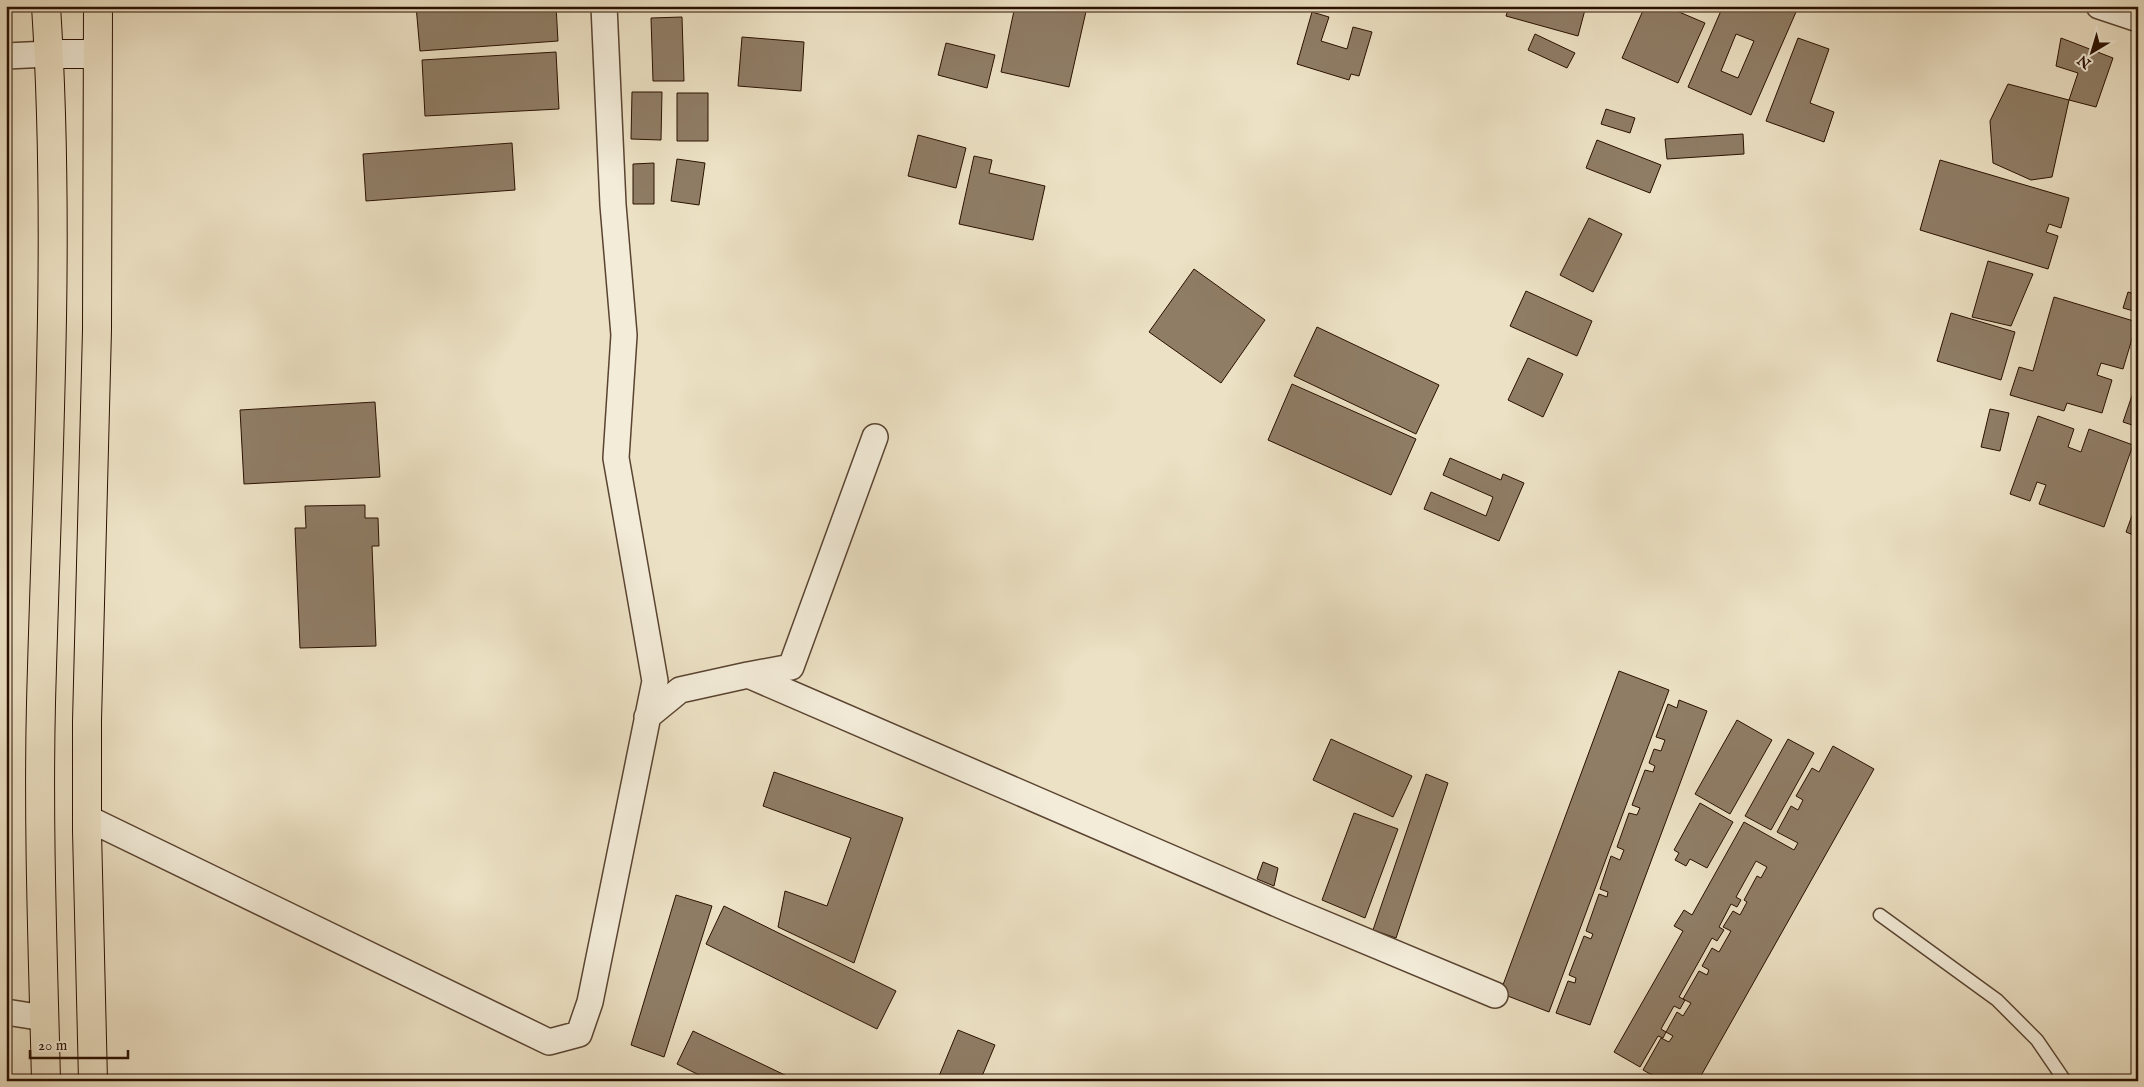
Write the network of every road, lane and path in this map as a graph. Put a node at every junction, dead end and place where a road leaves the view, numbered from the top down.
1 (46, 6) edge
2 (98, 6) edge
3 (604, 6) edge
4 (2099, 6) edge
5 (2138, 19) edge
6 (49, 54) junction
7 (97, 54) junction
8 (6, 56) edge
9 (875, 437) dead end
10 (748, 675) junction
11 (647, 717) junction
12 (87, 818) junction
13 (1880, 915) dead end
14 (1495, 995) dead end
15 (6, 1012) edge
16 (44, 1018) junction
17 (46, 1081) edge
18 (93, 1081) edge
19 (2065, 1081) edge

1 - 6 highway
2 - 7 highway
3 - 11 street
4 - 5 street
6 - 7 street
6 - 8 street
6 - 16 highway
7 - 12 highway
9 - 10 street
10 - 11 street
10 - 14 street
11 - 12 street
12 - 18 highway
13 - 19 lane
15 - 16 street
16 - 17 highway

